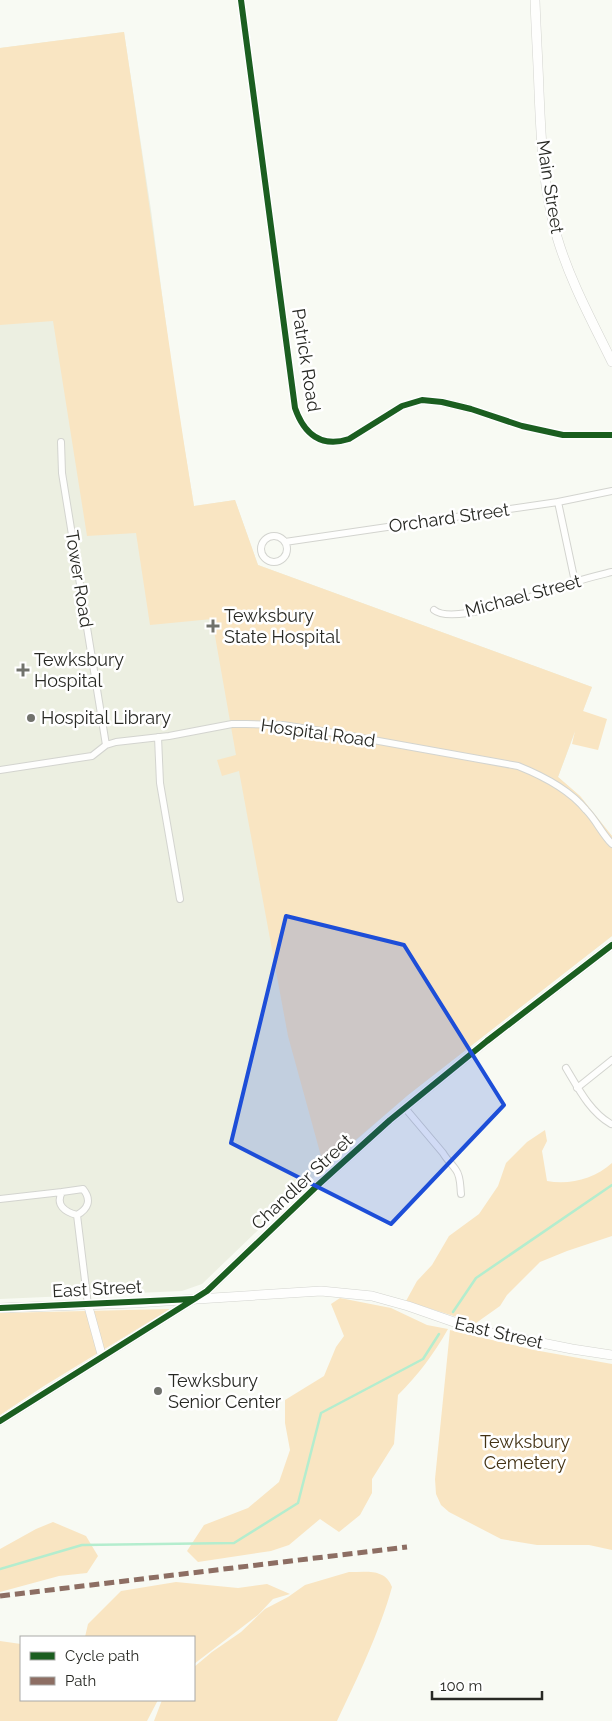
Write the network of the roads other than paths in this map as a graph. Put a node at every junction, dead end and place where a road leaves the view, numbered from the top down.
1 (241, 0) edge
2 (535, 0) edge
3 (612, 362) edge
4 (612, 435) edge
5 (61, 442) dead end
6 (612, 491) edge
7 (558, 502) junction
8 (286, 542) junction
9 (612, 572) edge
10 (575, 582) junction
11 (434, 610) dead end
12 (158, 737) junction
13 (106, 745) junction
14 (0, 770) edge
15 (611, 845) edge
16 (180, 899) dead end
17 (612, 946) edge
18 (612, 1060) edge
19 (566, 1068) dead end
20 (577, 1088) junction
21 (405, 1108) junction
22 (611, 1124) edge
23 (62, 1192) junction
24 (461, 1194) dead end
25 (0, 1199) edge
26 (77, 1215) junction
27 (196, 1299) junction
28 (88, 1305) junction
29 (0, 1308) edge
30 (612, 1355) edge
31 (102, 1356) junction
32 (0, 1421) edge

1 - 4 street, Patrick Road
2 - 3 main road, Main Street
5 - 13 street, Tower Road
6 - 7 street, Orchard Street
7 - 8 street, Orchard Street
7 - 10 street
8 - 8 street, Orchard Street
9 - 10 street, Michael Street
10 - 11 street, Michael Street
12 - 13 street, Hospital Road
12 - 15 street, Hospital Road
12 - 16 street
13 - 14 street, Hospital Road
17 - 21 street, Chandler Street
18 - 20 street
19 - 20 street
20 - 22 street
21 - 24 street
21 - 27 street, Chandler Street
23 - 25 street
23 - 26 street
23 - 26 street
26 - 28 street
27 - 28 main road, East Street
27 - 30 main road, East Street
27 - 31 street, Chandler Street
28 - 29 main road, East Street
28 - 31 street
31 - 32 street, Chandler Street

